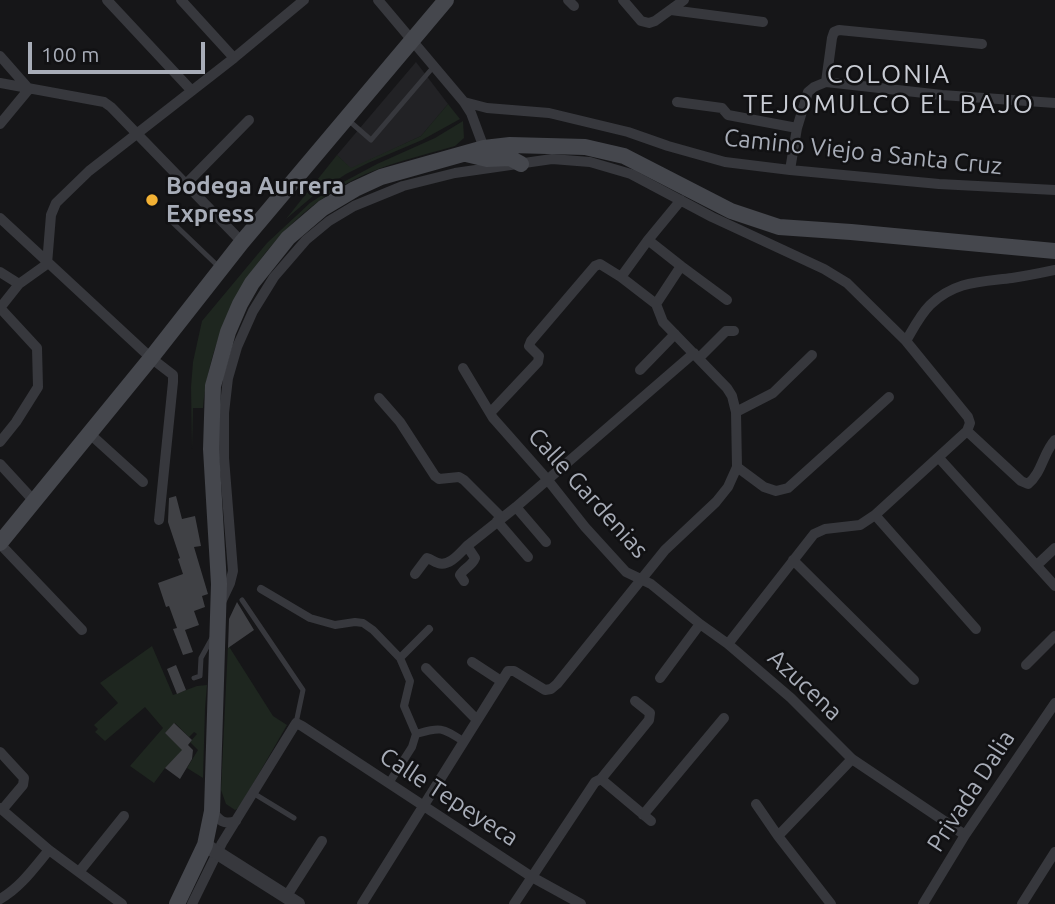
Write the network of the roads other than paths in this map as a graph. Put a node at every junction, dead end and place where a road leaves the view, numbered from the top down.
1 (107, 0) edge
2 (181, 0) edge
3 (304, 0) edge
4 (378, 0) edge
5 (446, 0) edge
6 (623, 0) edge
7 (684, 0) edge
8 (671, 10) junction
9 (763, 22) dead end
10 (413, 41) junction
11 (982, 44) dead end
12 (0, 56) edge
13 (234, 58) junction
14 (435, 65) junction
15 (2, 82) edge
16 (826, 82) junction
17 (29, 89) junction
18 (191, 90) junction
19 (464, 102) junction
20 (677, 102) dead end
21 (1055, 103) edge
22 (347, 118) junction
23 (249, 120) dead end
24 (0, 124) edge
25 (797, 128) junction
26 (137, 135) junction
27 (484, 148) junction
28 (464, 154) junction
29 (521, 164) junction
30 (790, 170) junction
31 (185, 185) junction
32 (1055, 190) edge
33 (681, 200) junction
34 (0, 218) edge
35 (172, 222) dead end
36 (648, 240) junction
37 (242, 242) junction
38 (1055, 251) edge
39 (47, 264) junction
40 (681, 266) junction
41 (221, 269) junction
42 (1055, 270) edge
43 (0, 272) edge
44 (621, 277) junction
45 (19, 284) junction
46 (727, 300) dead end
47 (656, 304) junction
48 (0, 308) edge
49 (734, 331) dead end
50 (675, 334) junction
51 (906, 341) junction
52 (812, 355) dead end
53 (696, 356) junction
54 (151, 358) junction
55 (463, 368) dead end
56 (640, 370) dead end
57 (889, 397) dead end
58 (379, 398) dead end
59 (491, 412) junction
60 (736, 412) junction
61 (968, 427) junction
62 (90, 434) junction
63 (1055, 440) edge
64 (0, 442) edge
65 (939, 458) junction
66 (0, 464) edge
67 (737, 467) junction
68 (547, 479) junction
69 (143, 482) dead end
70 (34, 501) junction
71 (516, 507) junction
72 (875, 515) junction
73 (499, 519) junction
74 (159, 520) dead end
75 (546, 542) dead end
76 (0, 543) edge
77 (467, 546) junction
78 (1055, 548) edge
79 (528, 557) dead end
80 (793, 560) junction
81 (1037, 565) junction
82 (415, 574) dead end
83 (641, 580) junction
84 (464, 581) dead end
85 (1055, 586) edge
86 (261, 589) dead end
87 (242, 600) dead end
88 (219, 606) junction
89 (700, 624) junction
90 (218, 629) junction
91 (429, 629) dead end
92 (976, 629) dead end
93 (82, 630) dead end
94 (1055, 636) edge
95 (728, 644) junction
96 (400, 658) junction
97 (472, 662) dead end
98 (1026, 665) dead end
99 (426, 668) dead end
100 (194, 678) dead end
101 (660, 678) dead end
102 (914, 680) dead end
103 (501, 681) junction
104 (635, 701) dead end
105 (1055, 703) edge
106 (724, 718) dead end
107 (477, 720) junction
108 (296, 723) junction
109 (416, 734) junction
110 (463, 741) junction
111 (0, 752) edge
112 (852, 760) junction
113 (598, 780) junction
114 (389, 782) junction
115 (253, 793) junction
116 (424, 804) junction
117 (756, 804) dead end
118 (1, 809) edge
119 (212, 811) junction
120 (124, 816) dead end
121 (294, 818) dead end
122 (236, 821) junction
123 (965, 835) junction
124 (778, 836) junction
125 (322, 841) dead end
126 (211, 849) junction
127 (49, 850) junction
128 (1055, 852) edge
129 (79, 872) junction
130 (532, 877) junction
131 (0, 899) edge
132 (292, 900) edge
133 (826, 902) edge
134 (122, 904) edge
135 (177, 904) edge
136 (192, 904) edge
137 (362, 904) edge
138 (514, 904) edge
139 (580, 904) edge
140 (923, 904) edge
141 (1022, 904) edge

1 - 18 street
2 - 13 street
3 - 13 street
4 - 10 street
5 - 10 main road
6 - 8 street
7 - 8 street
8 - 9 street
10 - 14 street
10 - 22 main road
11 - 16 street
12 - 17 street
13 - 18 street
14 - 19 street
14 - 22 lane
15 - 17 street
16 - 21 street
16 - 25 street
17 - 24 street
17 - 26 street
18 - 26 street
19 - 27 street
19 - 30 street, Camino Viejo a Santa Cruz
20 - 25 street
22 - 37 main road
23 - 31 street
25 - 30 street
26 - 31 street
26 - 39 street
27 - 28 main road
27 - 38 main road
28 - 29 main road
28 - 88 main road
29 - 33 street
29 - 88 street
30 - 32 street, Camino Viejo a Santa Cruz
31 - 37 street
33 - 36 street
33 - 51 street
34 - 39 street
35 - 41 lane
36 - 40 street
36 - 44 street
37 - 41 main road
39 - 45 street
39 - 54 street
40 - 46 street
40 - 47 street
41 - 54 main road
42 - 51 street
43 - 45 street
44 - 47 street
44 - 59 street
45 - 48 street
47 - 50 street
48 - 64 street
49 - 53 street
50 - 53 street
50 - 56 street
51 - 61 street
52 - 60 street
53 - 60 street
53 - 68 street
54 - 62 main road
54 - 74 street
55 - 59 street, Calle Gardenias
57 - 67 street
58 - 73 street
59 - 68 street, Calle Gardenias
60 - 67 street
61 - 63 street
61 - 65 street
62 - 69 street
62 - 70 main road
65 - 72 street
65 - 81 street
66 - 70 street
67 - 83 street
68 - 71 street
68 - 83 street, Calle Gardenias
70 - 76 main road
71 - 73 street
71 - 75 street
72 - 80 street
72 - 92 street
73 - 77 street
73 - 79 street
76 - 93 street
77 - 82 street
77 - 84 street
78 - 81 street
80 - 95 street
80 - 102 street
81 - 85 street
83 - 89 street, Calle Gardenias
83 - 103 street
86 - 96 street
87 - 108 lane
88 - 90 main road
89 - 95 street, Calle Gardenias
89 - 101 street
90 - 100 lane
90 - 119 main road
91 - 96 street
94 - 98 street
95 - 112 street, Azucena
96 - 109 street
97 - 103 street
99 - 107 street
103 - 107 street
104 - 113 street
105 - 123 street, Privada Dalia
106 - 113 street
107 - 110 street
108 - 114 street, Calle Tepeyeca
108 - 115 street
109 - 110 street
109 - 114 street
110 - 116 street
111 - 118 street
112 - 123 street, Azucena
112 - 124 street
113 - 130 street
114 - 116 street, Calle Tepeyeca
115 - 121 lane
115 - 122 street
116 - 130 street, Calle Tepeyeca
116 - 137 street
117 - 124 street
118 - 127 street
119 - 122 street
119 - 126 main road
120 - 129 street
122 - 126 street
123 - 140 street, Privada Dalia
124 - 133 street
125 - 132 street
126 - 132 street
126 - 135 main road
126 - 136 street
127 - 129 street
127 - 131 street
128 - 141 street
129 - 134 street
130 - 138 street
130 - 139 street, Calle Tepeyeca

